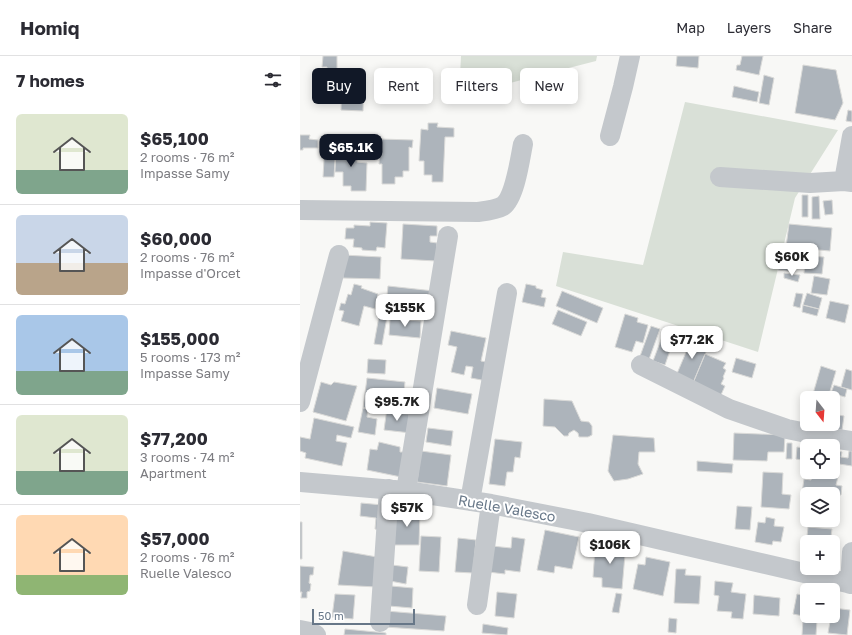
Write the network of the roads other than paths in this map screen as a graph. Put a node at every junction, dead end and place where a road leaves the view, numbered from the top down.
1 (630, 56) edge
2 (610, 136) dead end
3 (852, 136) edge
4 (523, 144) dead end
5 (720, 176) dead end
6 (848, 182) edge
7 (300, 210) edge
8 (448, 236) dead end
9 (339, 255) dead end
10 (506, 293) dead end
11 (641, 365) dead end
12 (300, 402) edge
13 (852, 441) edge
14 (300, 482) edge
15 (397, 490) junction
16 (470, 501) junction
17 (491, 504) junction
18 (852, 552) edge
19 (851, 584) edge
20 (477, 605) dead end
21 (380, 622) dead end
22 (300, 630) edge
23 (316, 635) edge

1 - 2 street
3 - 6 street
4 - 7 street
5 - 6 street
8 - 15 street
9 - 12 street
10 - 16 street
11 - 13 street
14 - 15 street, Ruelle Valesco
15 - 16 street, Ruelle Valesco
15 - 21 street
16 - 17 street, Ruelle Valesco
17 - 19 street, Ruelle Valesco
17 - 20 street
18 - 19 street
22 - 23 street

